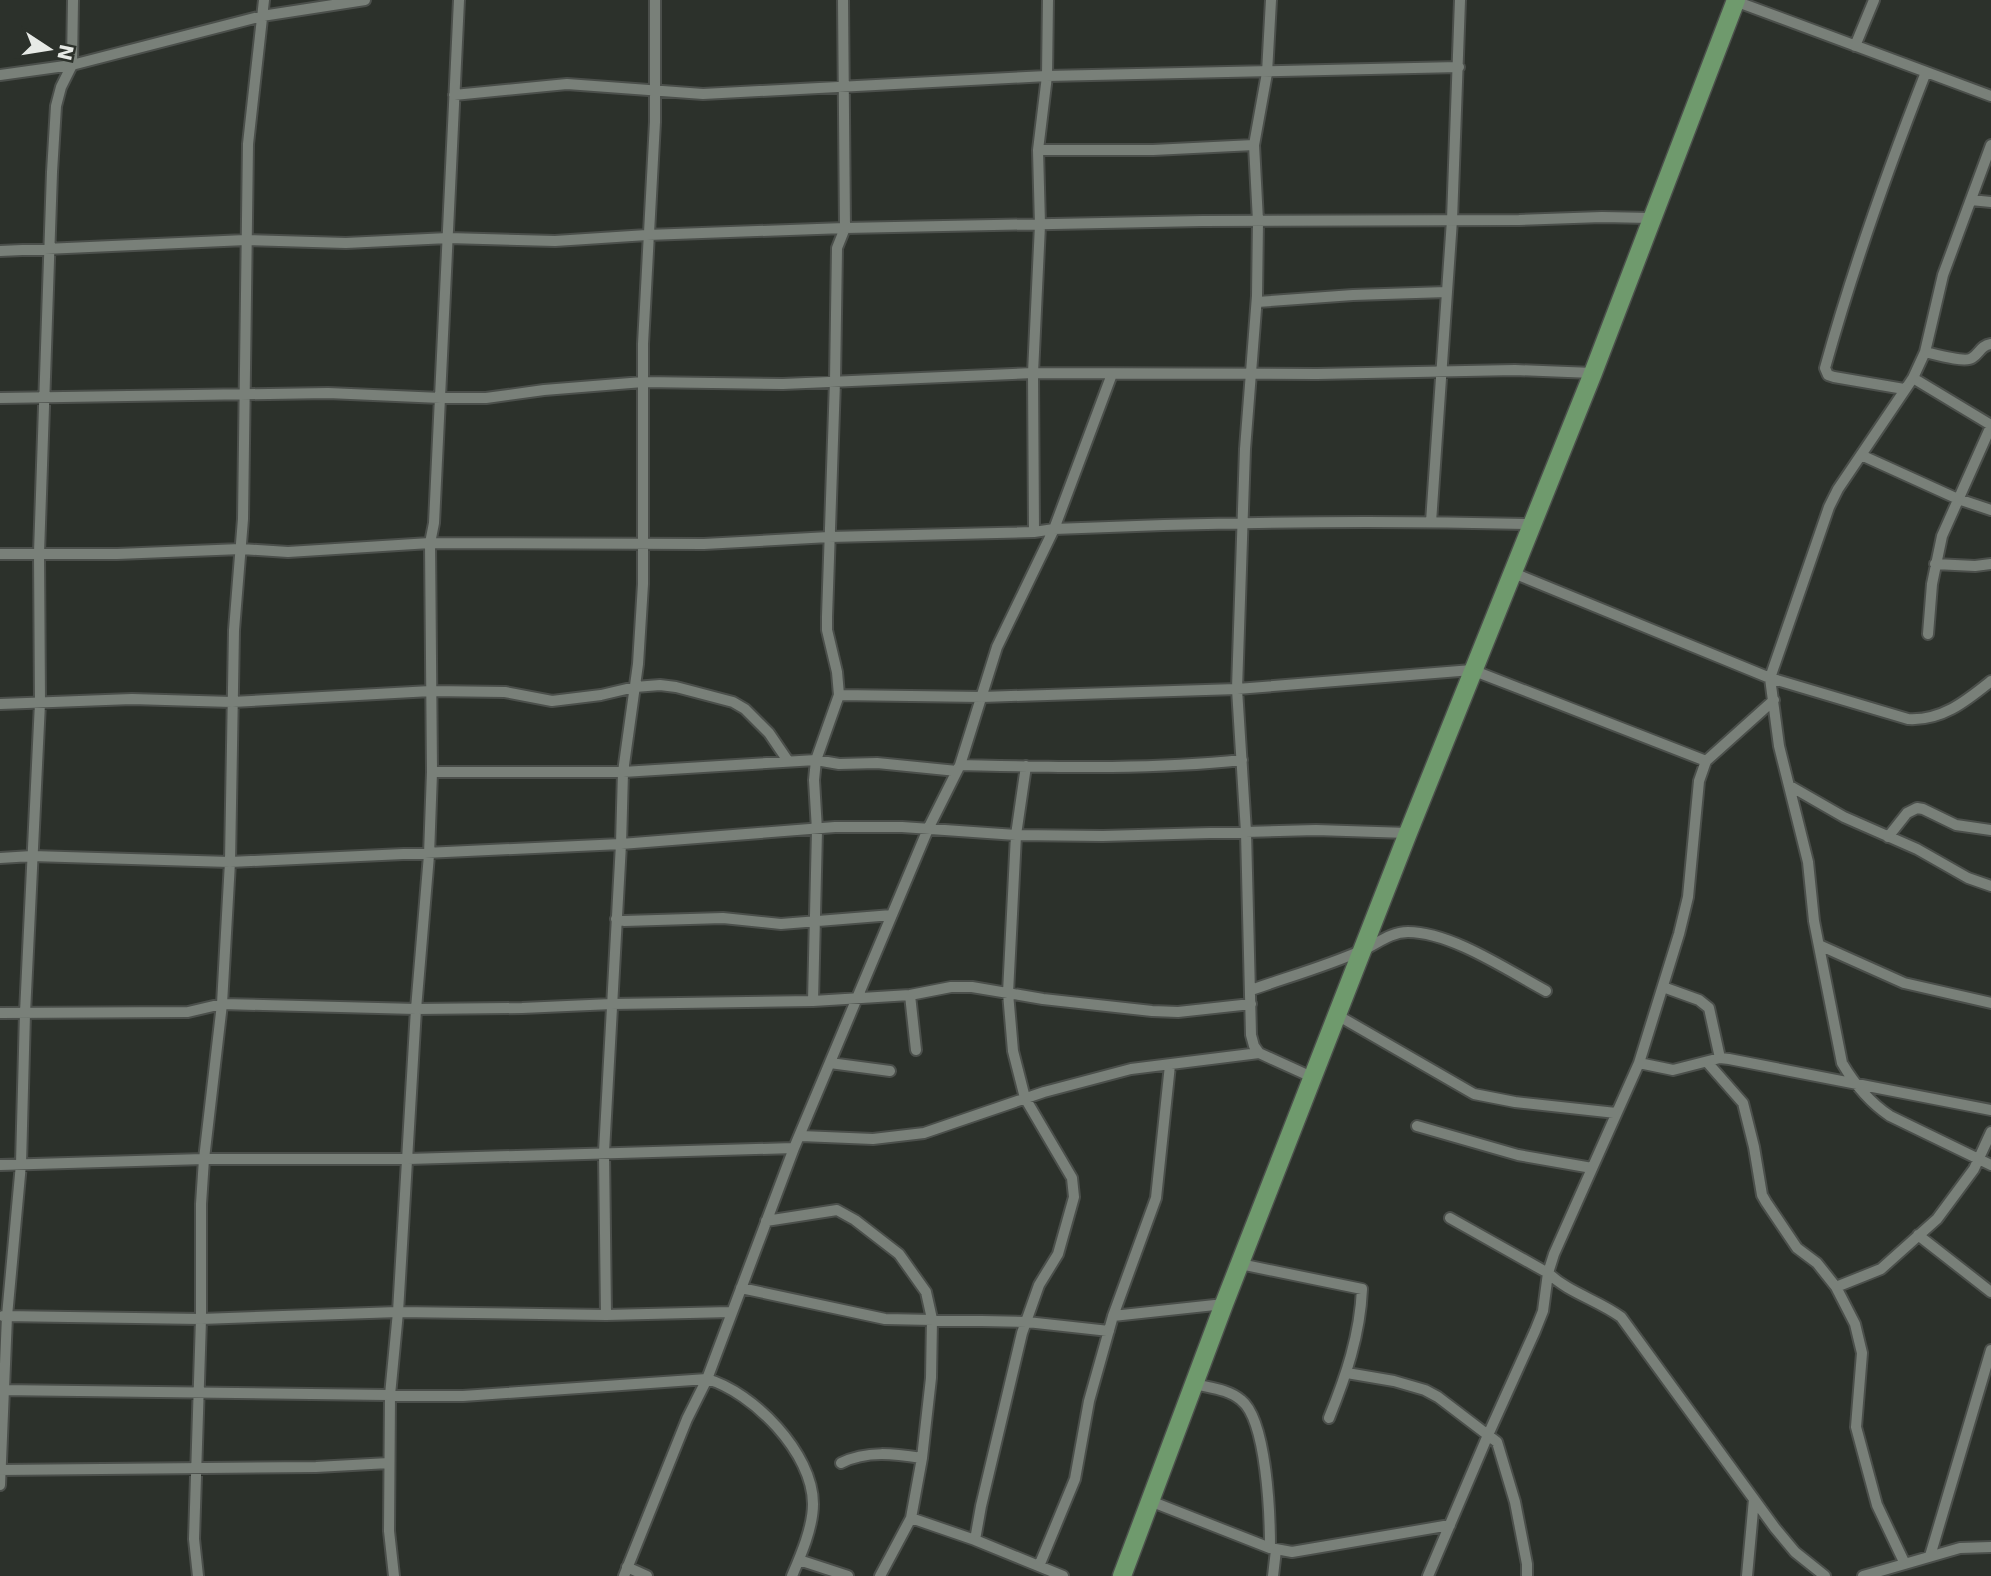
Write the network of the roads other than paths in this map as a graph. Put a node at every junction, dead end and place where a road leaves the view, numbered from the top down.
1 (73, 0) edge
2 (264, 0) edge
3 (365, 0) edge
4 (459, 0) edge
5 (655, 0) edge
6 (843, 0) edge
7 (1048, 0) edge
8 (1271, 0) edge
9 (1460, 0) edge
10 (1874, 0) edge
11 (1736, 1) edge
12 (262, 16) junction
13 (1855, 46) junction
14 (72, 65) junction
15 (1459, 67) junction
16 (1926, 72) junction
17 (1267, 73) junction
18 (0, 75) edge
19 (1047, 76) junction
20 (845, 87) junction
21 (655, 91) junction
22 (454, 95) junction
23 (1991, 96) edge
24 (1254, 145) junction
25 (1991, 145) edge
26 (1038, 150) junction
27 (1971, 200) junction
28 (1991, 202) edge
29 (1651, 218) junction
30 (1452, 220) junction
31 (1258, 221) junction
32 (1040, 225) junction
33 (845, 228) junction
34 (648, 235) junction
35 (448, 238) junction
36 (246, 240) junction
37 (50, 248) junction
38 (0, 251) edge
39 (1447, 292) junction
40 (1257, 302) junction
41 (1991, 344) edge
42 (1925, 352) junction
43 (1442, 372) junction
44 (1033, 373) junction
45 (1593, 373) junction
46 (1112, 374) junction
47 (1251, 374) junction
48 (1913, 378) junction
49 (835, 381) junction
50 (643, 382) junction
51 (1904, 389) junction
52 (244, 394) junction
53 (44, 397) junction
54 (0, 398) edge
55 (441, 398) junction
56 (1991, 425) edge
57 (1861, 455) junction
58 (1958, 499) junction
59 (1991, 510) edge
60 (1430, 522) junction
61 (1243, 523) junction
62 (1530, 524) junction
63 (1054, 529) junction
64 (1034, 532) junction
65 (829, 537) junction
66 (430, 543) junction
67 (643, 544) junction
68 (241, 549) junction
69 (39, 553) junction
70 (0, 554) edge
71 (1935, 564) junction
72 (1991, 564) edge
73 (1511, 572) junction
74 (1928, 634) dead end
75 (1472, 670) junction
76 (1770, 678) junction
77 (1991, 681) edge
78 (635, 687) junction
79 (1237, 689) junction
80 (431, 691) junction
81 (839, 695) junction
82 (982, 697) junction
83 (1773, 700) junction
84 (232, 702) junction
85 (40, 703) junction
86 (0, 704) edge
87 (816, 760) junction
88 (1242, 760) junction
89 (788, 761) junction
90 (1706, 761) junction
91 (1026, 766) junction
92 (958, 768) junction
93 (432, 772) junction
94 (624, 772) junction
95 (1790, 786) junction
96 (928, 829) junction
97 (817, 830) junction
98 (1991, 830) edge
99 (1246, 832) junction
100 (1408, 833) junction
101 (1016, 835) junction
102 (1888, 837) junction
103 (621, 844) junction
104 (429, 855) junction
105 (32, 856) junction
106 (0, 858) edge
107 (230, 862) junction
108 (1991, 886) edge
109 (892, 915) junction
110 (616, 919) junction
111 (815, 922) junction
112 (1819, 945) junction
113 (1362, 950) junction
114 (1663, 987) junction
115 (1251, 990) junction
116 (1546, 991) dead end
117 (1008, 993) junction
118 (910, 995) junction
119 (858, 996) junction
120 (813, 1000) junction
121 (611, 1003) junction
122 (1991, 1003) edge
123 (222, 1004) junction
124 (1251, 1004) junction
125 (416, 1009) junction
126 (0, 1013) edge
127 (25, 1013) junction
128 (1337, 1016) junction
129 (916, 1050) dead end
130 (1259, 1053) junction
131 (1720, 1058) junction
132 (1707, 1062) junction
133 (830, 1063) junction
134 (1639, 1063) junction
135 (1170, 1065) junction
136 (890, 1071) dead end
137 (1314, 1078) junction
138 (1854, 1082) junction
139 (1025, 1098) junction
140 (1991, 1110) edge
141 (1616, 1113) junction
142 (1417, 1126) dead end
143 (1991, 1132) edge
144 (801, 1136) junction
145 (794, 1147) junction
146 (604, 1152) junction
147 (204, 1158) junction
148 (408, 1159) junction
149 (1980, 1160) junction
150 (20, 1164) junction
151 (0, 1165) edge
152 (1991, 1165) edge
153 (1592, 1168) junction
154 (1450, 1218) dead end
155 (766, 1221) junction
156 (1918, 1235) junction
157 (1240, 1264) junction
158 (1548, 1273) junction
159 (1836, 1287) junction
160 (741, 1288) junction
161 (1991, 1292) edge
162 (1224, 1304) junction
163 (398, 1312) junction
164 (731, 1312) junction
165 (606, 1315) junction
166 (4, 1316) edge
167 (1113, 1316) junction
168 (201, 1319) junction
169 (932, 1319) junction
170 (1027, 1322) junction
171 (1109, 1331) junction
172 (1991, 1350) edge
173 (1347, 1373) junction
174 (707, 1379) junction
175 (1195, 1384) junction
176 (2, 1390) edge
177 (199, 1392) junction
178 (390, 1395) junction
179 (1329, 1418) dead end
180 (1488, 1435) junction
181 (922, 1458) junction
182 (389, 1463) junction
183 (841, 1463) dead end
184 (196, 1468) junction
185 (1, 1470) edge
186 (0, 1485) edge
187 (1754, 1499) junction
188 (1150, 1501) junction
189 (911, 1518) junction
190 (1450, 1525) junction
191 (975, 1540) junction
192 (1991, 1547) edge
193 (1273, 1549) junction
194 (1930, 1556) junction
195 (799, 1560) junction
196 (1905, 1564) junction
197 (1039, 1566) junction
198 (625, 1572) edge
199 (198, 1576) edge
200 (394, 1576) edge
201 (647, 1576) edge
202 (792, 1576) edge
203 (848, 1576) edge
204 (880, 1576) edge
205 (1063, 1576) edge
206 (1122, 1576) edge
207 (1273, 1576) edge
208 (1428, 1576) edge
209 (1527, 1576) edge
210 (1747, 1576) edge
211 (1825, 1576) edge
212 (1863, 1576) edge

1 - 14 street
2 - 12 street
3 - 12 street
4 - 22 street
5 - 21 street
6 - 20 street
7 - 19 street
8 - 17 street
9 - 15 street
10 - 13 street
11 - 13 street
11 - 29 main road
12 - 14 street
12 - 36 street
13 - 16 street
14 - 18 street
14 - 37 street
15 - 17 street
15 - 30 street
16 - 23 street
16 - 51 street
17 - 19 street
17 - 24 street
19 - 20 street
19 - 26 street
20 - 21 street
20 - 33 street
21 - 22 street
21 - 34 street
22 - 35 street
24 - 26 street
24 - 31 street
25 - 27 street
26 - 32 street
27 - 28 street
27 - 42 street
29 - 30 street
29 - 45 main road
30 - 31 street
30 - 39 street
31 - 32 street
31 - 40 street
32 - 33 street
32 - 44 street
33 - 34 street
33 - 49 street
34 - 35 street
34 - 50 street
35 - 36 street
35 - 55 street
36 - 37 street
36 - 52 street
37 - 38 street
37 - 53 street
39 - 40 street
39 - 43 street
40 - 47 street
41 - 42 street
42 - 48 street
43 - 45 street
43 - 47 street
43 - 60 street
44 - 46 street
44 - 49 street
44 - 64 street
45 - 62 main road
46 - 47 street
46 - 63 street
47 - 61 street
48 - 51 street
48 - 56 street
49 - 50 street
49 - 65 street
50 - 55 street
50 - 67 street
51 - 57 street
52 - 53 street
52 - 55 street
52 - 68 street
53 - 54 street
53 - 69 street
55 - 66 street
56 - 58 street
57 - 58 street
57 - 76 street
58 - 59 street
58 - 71 street
60 - 61 street
60 - 62 street
61 - 63 street
61 - 79 street
62 - 73 main road
63 - 64 street
63 - 82 street
64 - 65 street
65 - 67 street
65 - 81 street
66 - 67 street
66 - 68 street
66 - 80 street
67 - 78 street
68 - 69 street
68 - 84 street
69 - 70 street
69 - 85 street
71 - 72 street
71 - 74 street
73 - 75 main road
73 - 76 street
75 - 79 street
75 - 90 street
75 - 100 main road
76 - 77 street
76 - 83 street
78 - 80 street
78 - 89 street
78 - 94 street
79 - 82 street
79 - 88 street
80 - 84 street
80 - 93 street
81 - 82 street
81 - 87 street
82 - 92 street
83 - 90 street
83 - 95 street
84 - 85 street
84 - 107 street
85 - 86 street
85 - 105 street
87 - 89 street
87 - 92 street
87 - 97 street
88 - 91 street
88 - 99 street
89 - 94 street
90 - 114 street
91 - 92 street
91 - 101 street
92 - 96 street
93 - 94 street
93 - 104 street
94 - 103 street
95 - 102 street
95 - 112 street
96 - 97 street
96 - 101 street
96 - 109 street
97 - 103 street
97 - 111 street
98 - 102 street
99 - 100 street
99 - 101 street
99 - 115 street
100 - 113 main road
101 - 117 street
102 - 108 street
103 - 104 street
103 - 110 street
104 - 107 street
104 - 125 street
105 - 106 street
105 - 107 street
105 - 127 street
107 - 123 street
109 - 111 street
109 - 119 street
110 - 111 street
110 - 121 street
111 - 120 street
112 - 122 street
112 - 138 street
113 - 115 street
113 - 116 street
113 - 128 main road
114 - 131 street
114 - 134 street
115 - 124 street
117 - 118 street
117 - 124 street
117 - 139 street
118 - 119 street
118 - 129 street
119 - 120 street
119 - 133 street
120 - 121 street
121 - 125 street
121 - 146 street
123 - 125 street
123 - 127 street
123 - 147 street
124 - 130 street
125 - 148 street
126 - 127 street
127 - 150 street
128 - 137 main road
128 - 141 street
130 - 135 street
130 - 137 street
131 - 132 street
131 - 138 street
132 - 134 street
132 - 159 street
133 - 136 street
133 - 144 street
134 - 141 street
135 - 139 street
135 - 167 street
137 - 157 main road
138 - 140 street
138 - 149 street
139 - 144 street
139 - 170 street
141 - 153 street
142 - 153 street
143 - 149 street
144 - 145 street
145 - 146 street
145 - 155 street
146 - 148 street
146 - 165 street
147 - 148 street
147 - 150 street
147 - 168 street
148 - 163 street
149 - 152 street
149 - 156 street
150 - 151 street
150 - 166 street
153 - 158 street
154 - 158 street
155 - 160 street
155 - 169 street
156 - 159 street
156 - 161 street
157 - 162 main road
157 - 173 street
158 - 180 street
158 - 187 street
159 - 196 street
160 - 164 street
160 - 169 street
162 - 167 street
162 - 175 main road
163 - 165 street
163 - 168 street
163 - 178 street
164 - 165 street
164 - 174 street
166 - 168 street
166 - 176 street
167 - 171 street
168 - 177 street
169 - 170 street
169 - 181 street
170 - 171 street
170 - 191 street
171 - 197 street
172 - 194 street
173 - 179 street
173 - 180 street
174 - 178 street
174 - 195 street
174 - 198 street
175 - 188 main road
175 - 193 street
176 - 177 street
176 - 185 street
177 - 178 street
177 - 184 street
178 - 182 street
180 - 190 street
180 - 209 street
181 - 183 street
181 - 189 street
182 - 184 street
182 - 200 street
184 - 185 street
184 - 199 street
185 - 186 street
187 - 210 street
187 - 211 street
188 - 193 street
188 - 206 main road
189 - 191 street
189 - 204 street
190 - 193 street
190 - 208 street
191 - 197 street
192 - 194 street
193 - 207 street
194 - 196 street
195 - 202 street
195 - 203 street
196 - 212 street
197 - 205 street
198 - 201 street

